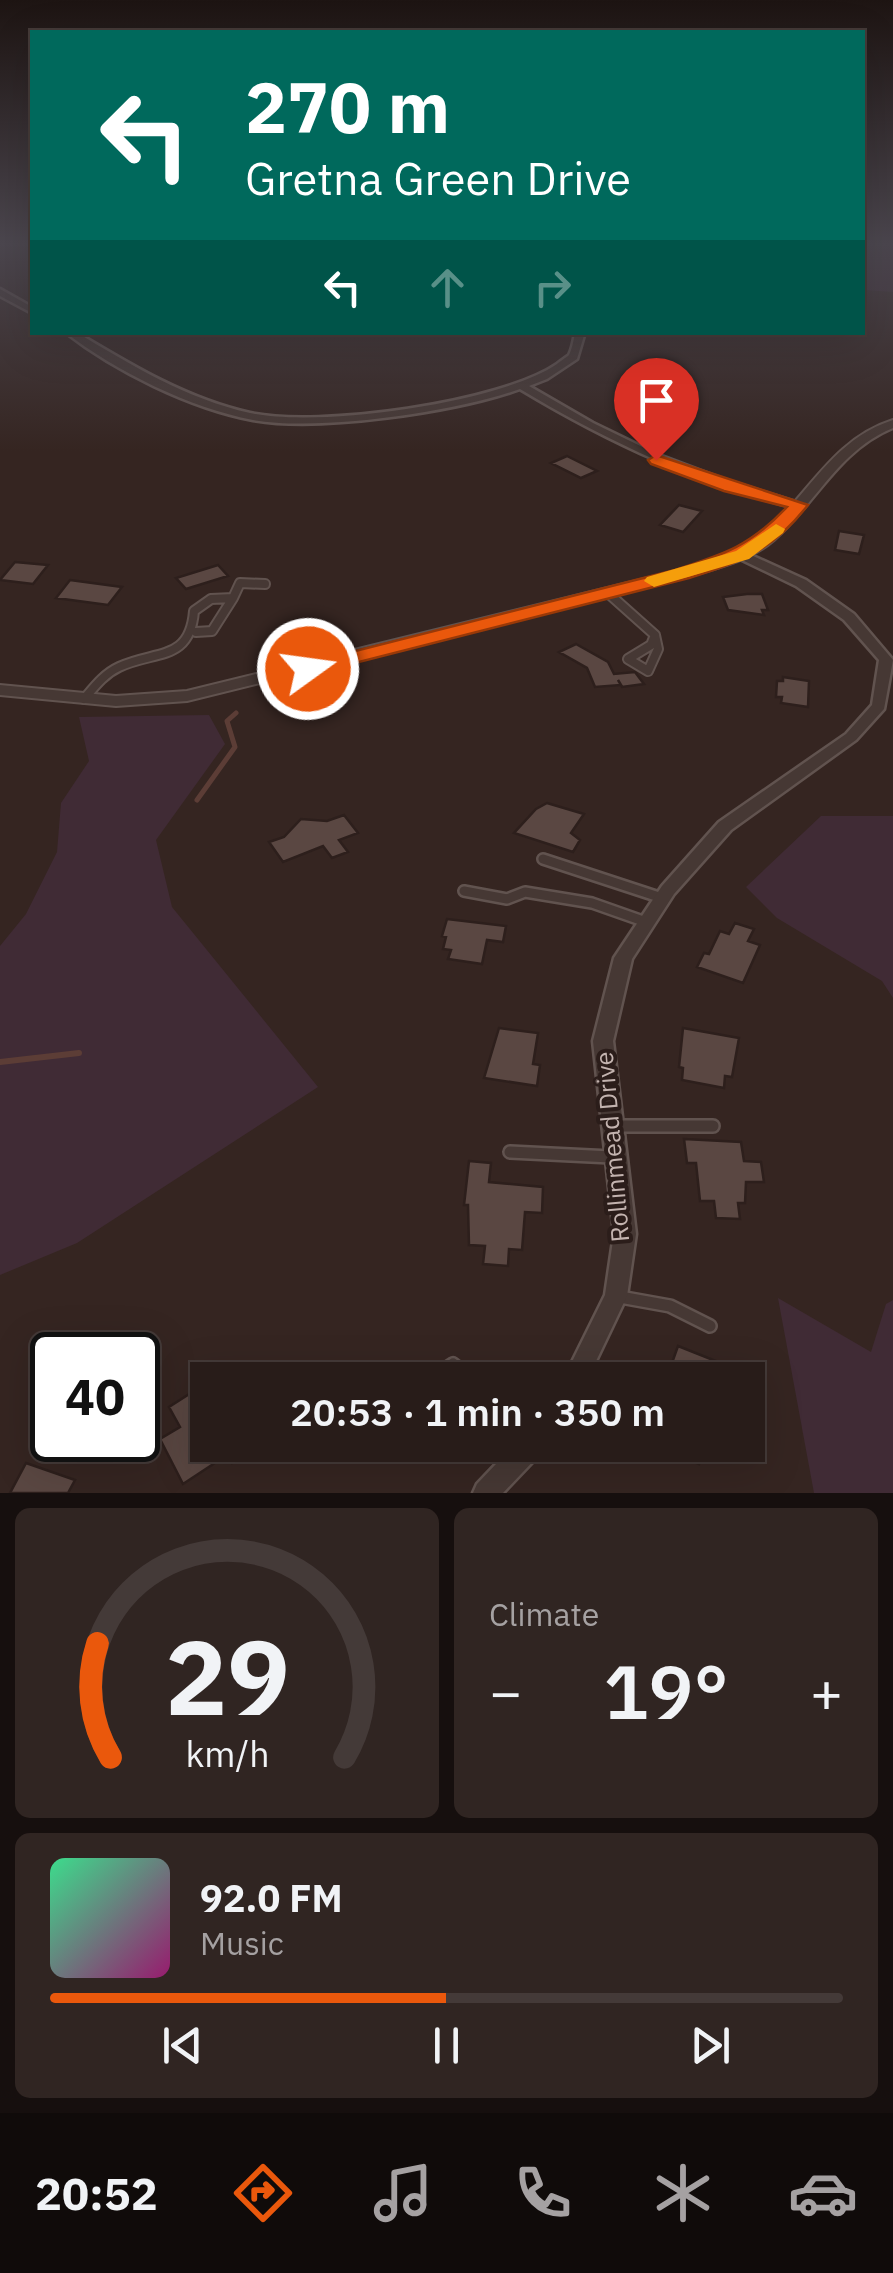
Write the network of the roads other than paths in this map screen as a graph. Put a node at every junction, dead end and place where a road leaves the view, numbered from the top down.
1 (73, 335) edge
2 (580, 335) edge
3 (522, 386) junction
4 (893, 424) edge
5 (799, 505) junction
6 (742, 555) junction
7 (265, 584) dead end
8 (608, 592) junction
9 (232, 598) junction
10 (196, 632) junction
11 (655, 635) junction
12 (0, 690) edge
13 (84, 699) junction
14 (543, 859) dead end
15 (464, 892) dead end
16 (662, 898) junction
17 (646, 922) junction
18 (612, 1126) junction
19 (713, 1126) dead end
20 (510, 1152) dead end
21 (616, 1158) junction
22 (616, 1296) junction
23 (710, 1326) dead end
24 (584, 1362) edge
25 (514, 1462) edge
26 (486, 1493) edge

1 - 3 street
2 - 3 street
3 - 5 street
4 - 5 street
5 - 6 street
6 - 8 street
6 - 16 street, Rollinmead Drive
7 - 9 lane
8 - 11 lane
8 - 13 street
9 - 10 lane
9 - 10 lane
10 - 13 lane
11 - 11 lane
12 - 13 street
14 - 16 lane
15 - 17 lane
16 - 17 street, Rollinmead Drive
17 - 18 street, Rollinmead Drive
18 - 19 lane
18 - 21 street, Rollinmead Drive
20 - 21 lane
21 - 22 street, Rollinmead Drive
22 - 23 lane
22 - 24 street, Rollinmead Drive
25 - 26 street

